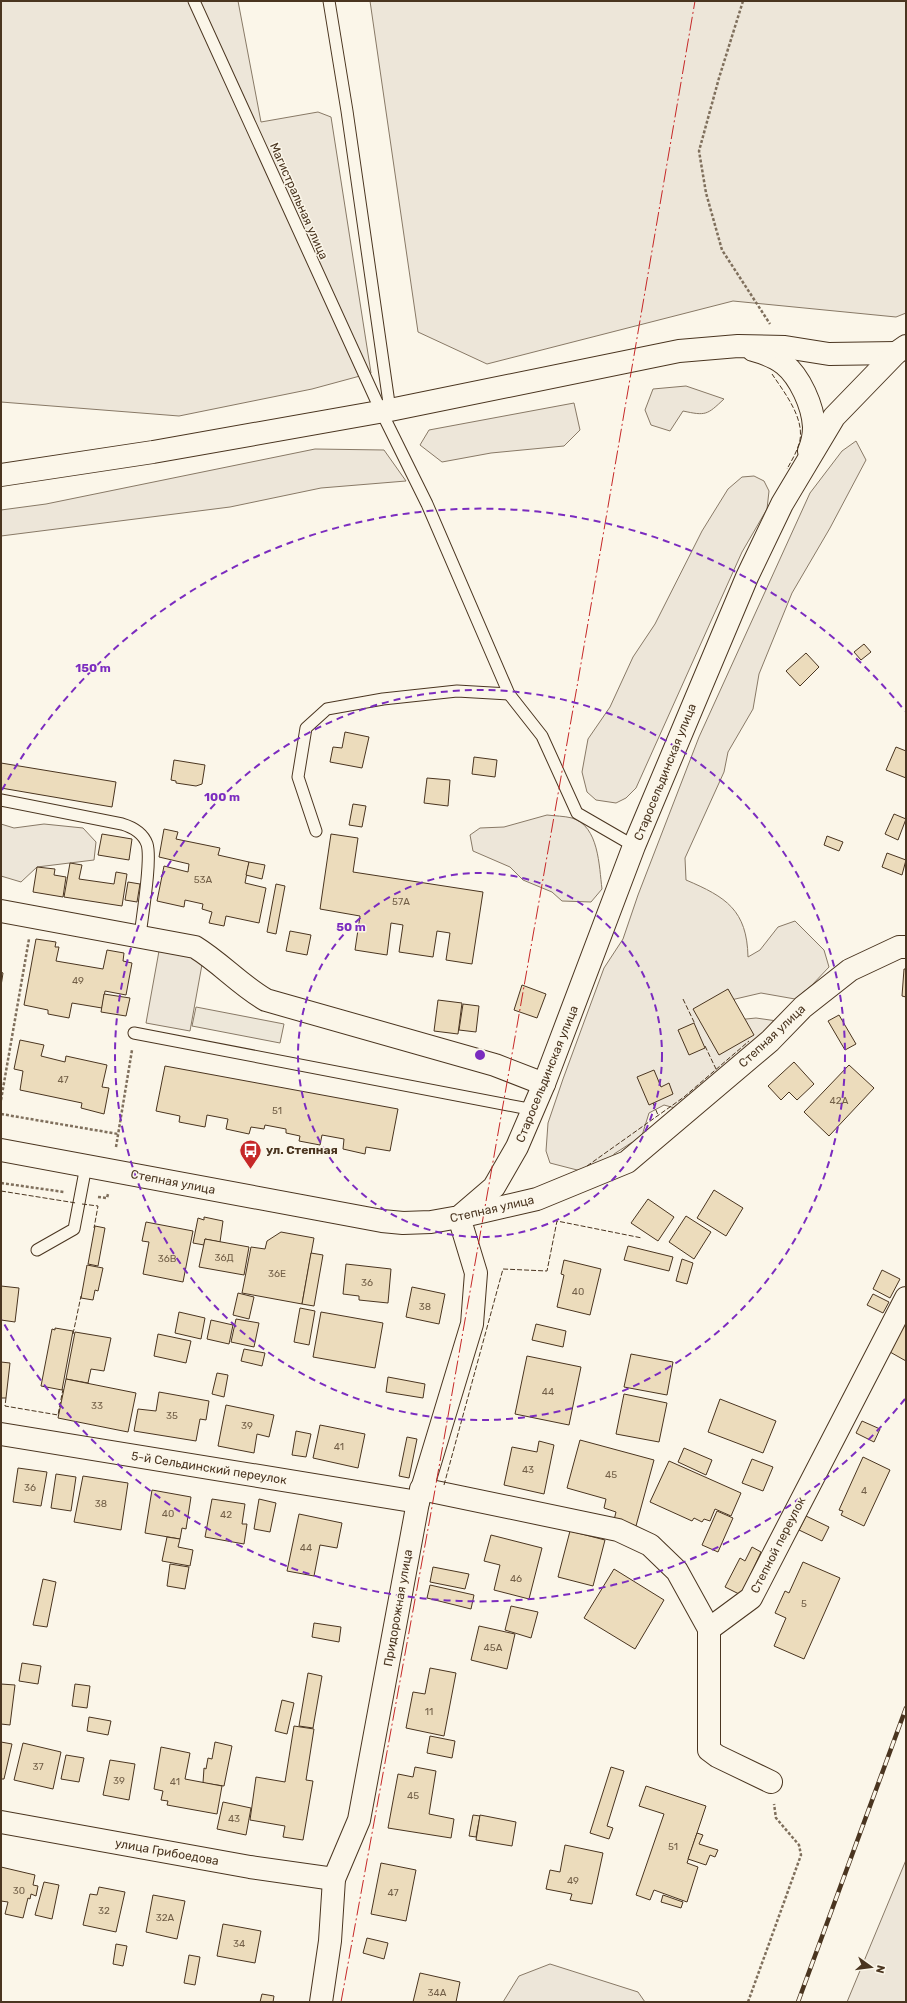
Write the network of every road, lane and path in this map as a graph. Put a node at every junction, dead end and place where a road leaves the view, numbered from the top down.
1 (194, 1) edge
2 (328, 1) edge
3 (743, 1) edge
4 (738, 346) junction
5 (785, 347) junction
6 (901, 350) edge
7 (385, 410) junction
8 (806, 462) junction
9 (1, 475) edge
10 (509, 694) junction
11 (1, 800) edge
12 (316, 831) dead end
13 (634, 846) junction
14 (1, 911) edge
15 (33, 917) junction
16 (140, 936) junction
17 (906, 947) edge
18 (134, 1033) joint
19 (544, 1084) junction
20 (1, 1100) edge
21 (534, 1110) junction
22 (1, 1114) edge
23 (118, 1134) junction
24 (1, 1150) edge
25 (86, 1166) junction
26 (113, 1171) junction
27 (1, 1183) edge
28 (80, 1194) junction
29 (459, 1217) junction
30 (37, 1250) dead end
31 (906, 1298) edge
32 (1, 1434) edge
33 (420, 1495) junction
34 (710, 1629) junction
35 (771, 1782) joint
36 (1, 1822) edge
37 (334, 1880) junction
38 (321, 2002) edge
39 (748, 2002) edge

1 - 7 lane, Магистральная улица
2 - 7 lane
3 - 5 path
4 - 5 street
4 - 7 street
4 - 8 street
5 - 6 street
6 - 8 street, Старосельдинская улица
7 - 9 street
7 - 10 lane, Магистральная улица
8 - 13 street, Старосельдинская улица
10 - 12 lane
10 - 13 lane, Магистральная улица
11 - 16 lane
13 - 19 street, Старосельдинская улица
14 - 15 street
15 - 16 street
15 - 20 path
16 - 19 street
17 - 29 street, Степная улица
18 - 21 lane
18 - 23 path
19 - 21 street, Старосельдинская улица
21 - 29 street, Старосельдинская улица
22 - 23 path
23 - 26 path
24 - 25 street, Степная улица
25 - 26 street, Степная улица
25 - 28 lane
26 - 28 path
26 - 29 street, Степная улица
27 - 28 path
28 - 30 lane
29 - 33 street, Придорожная улица
31 - 34 street, Степной переулок
32 - 33 street, 5-й Сельдинский переулок
33 - 34 street, 5-й Сельдинский переулок
33 - 37 street, Придорожная улица
34 - 35 street
35 - 39 path
36 - 37 street, улица Грибоедова
37 - 38 street, Придорожная улица

